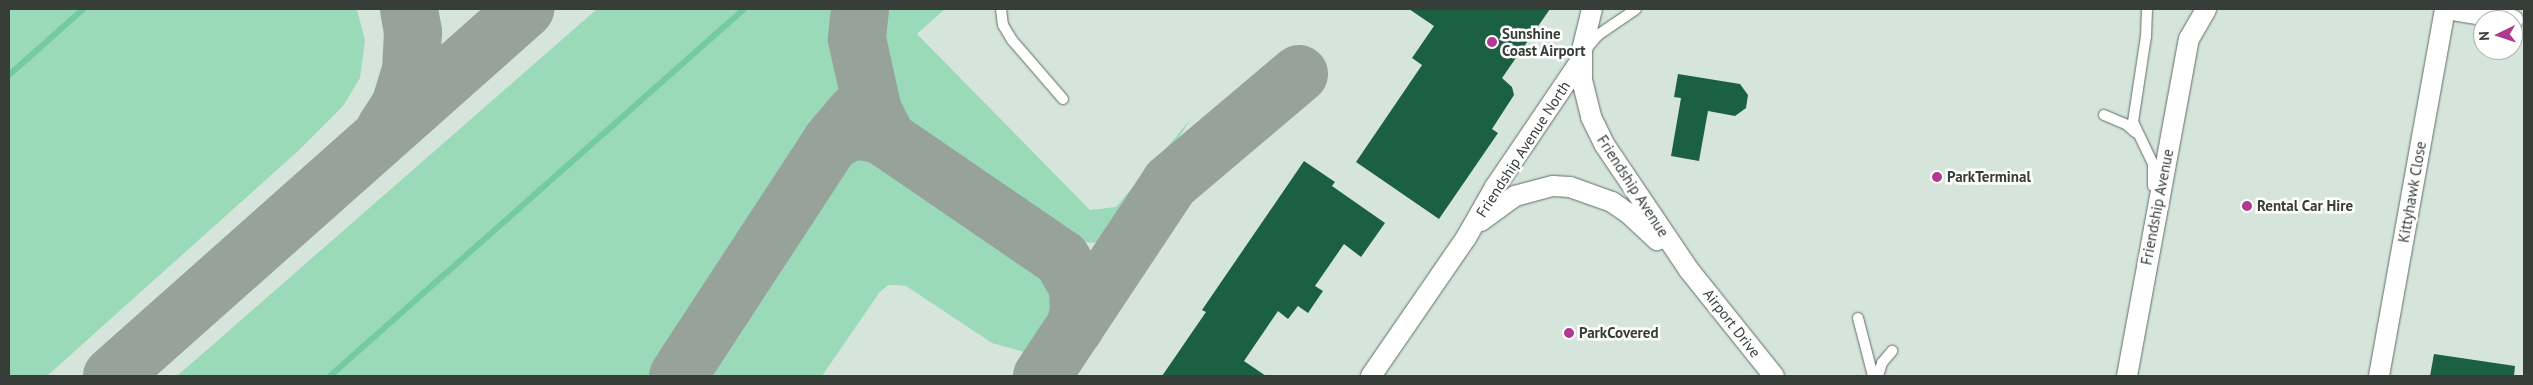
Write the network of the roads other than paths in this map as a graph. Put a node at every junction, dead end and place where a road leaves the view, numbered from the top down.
1 (1001, 9) edge
2 (1592, 9) edge
3 (1636, 9) edge
4 (2147, 9) edge
5 (2187, 9) edge
6 (2206, 9) edge
7 (2446, 9) edge
8 (2473, 13) edge
9 (2189, 39) junction
10 (1581, 60) junction
11 (1063, 100) dead end
12 (2104, 115) dead end
13 (2136, 133) junction
14 (1466, 238) junction
15 (1690, 270) junction
16 (2144, 276) junction
17 (1858, 318) dead end
18 (1892, 351) dead end
19 (1371, 376) edge
20 (1774, 376) edge
21 (1873, 376) edge
22 (1878, 376) edge
23 (2127, 376) edge
24 (2379, 376) edge

1 - 11 lane
2 - 10 street, Friendship Avenue
3 - 10 lane
4 - 13 lane
5 - 9 street, Friendship Avenue
6 - 9 street, Friendship Avenue
7 - 8 street
7 - 24 street, Kittyhawk Close
9 - 16 street, Friendship Avenue
10 - 14 street, Friendship Avenue North
10 - 15 street, Friendship Avenue
12 - 13 lane
13 - 16 lane
14 - 15 street, Friendship Avenue North
14 - 19 street, Friendship Avenue North
15 - 20 street, Airport Drive
16 - 23 street, Friendship Avenue
17 - 21 lane
18 - 22 lane

